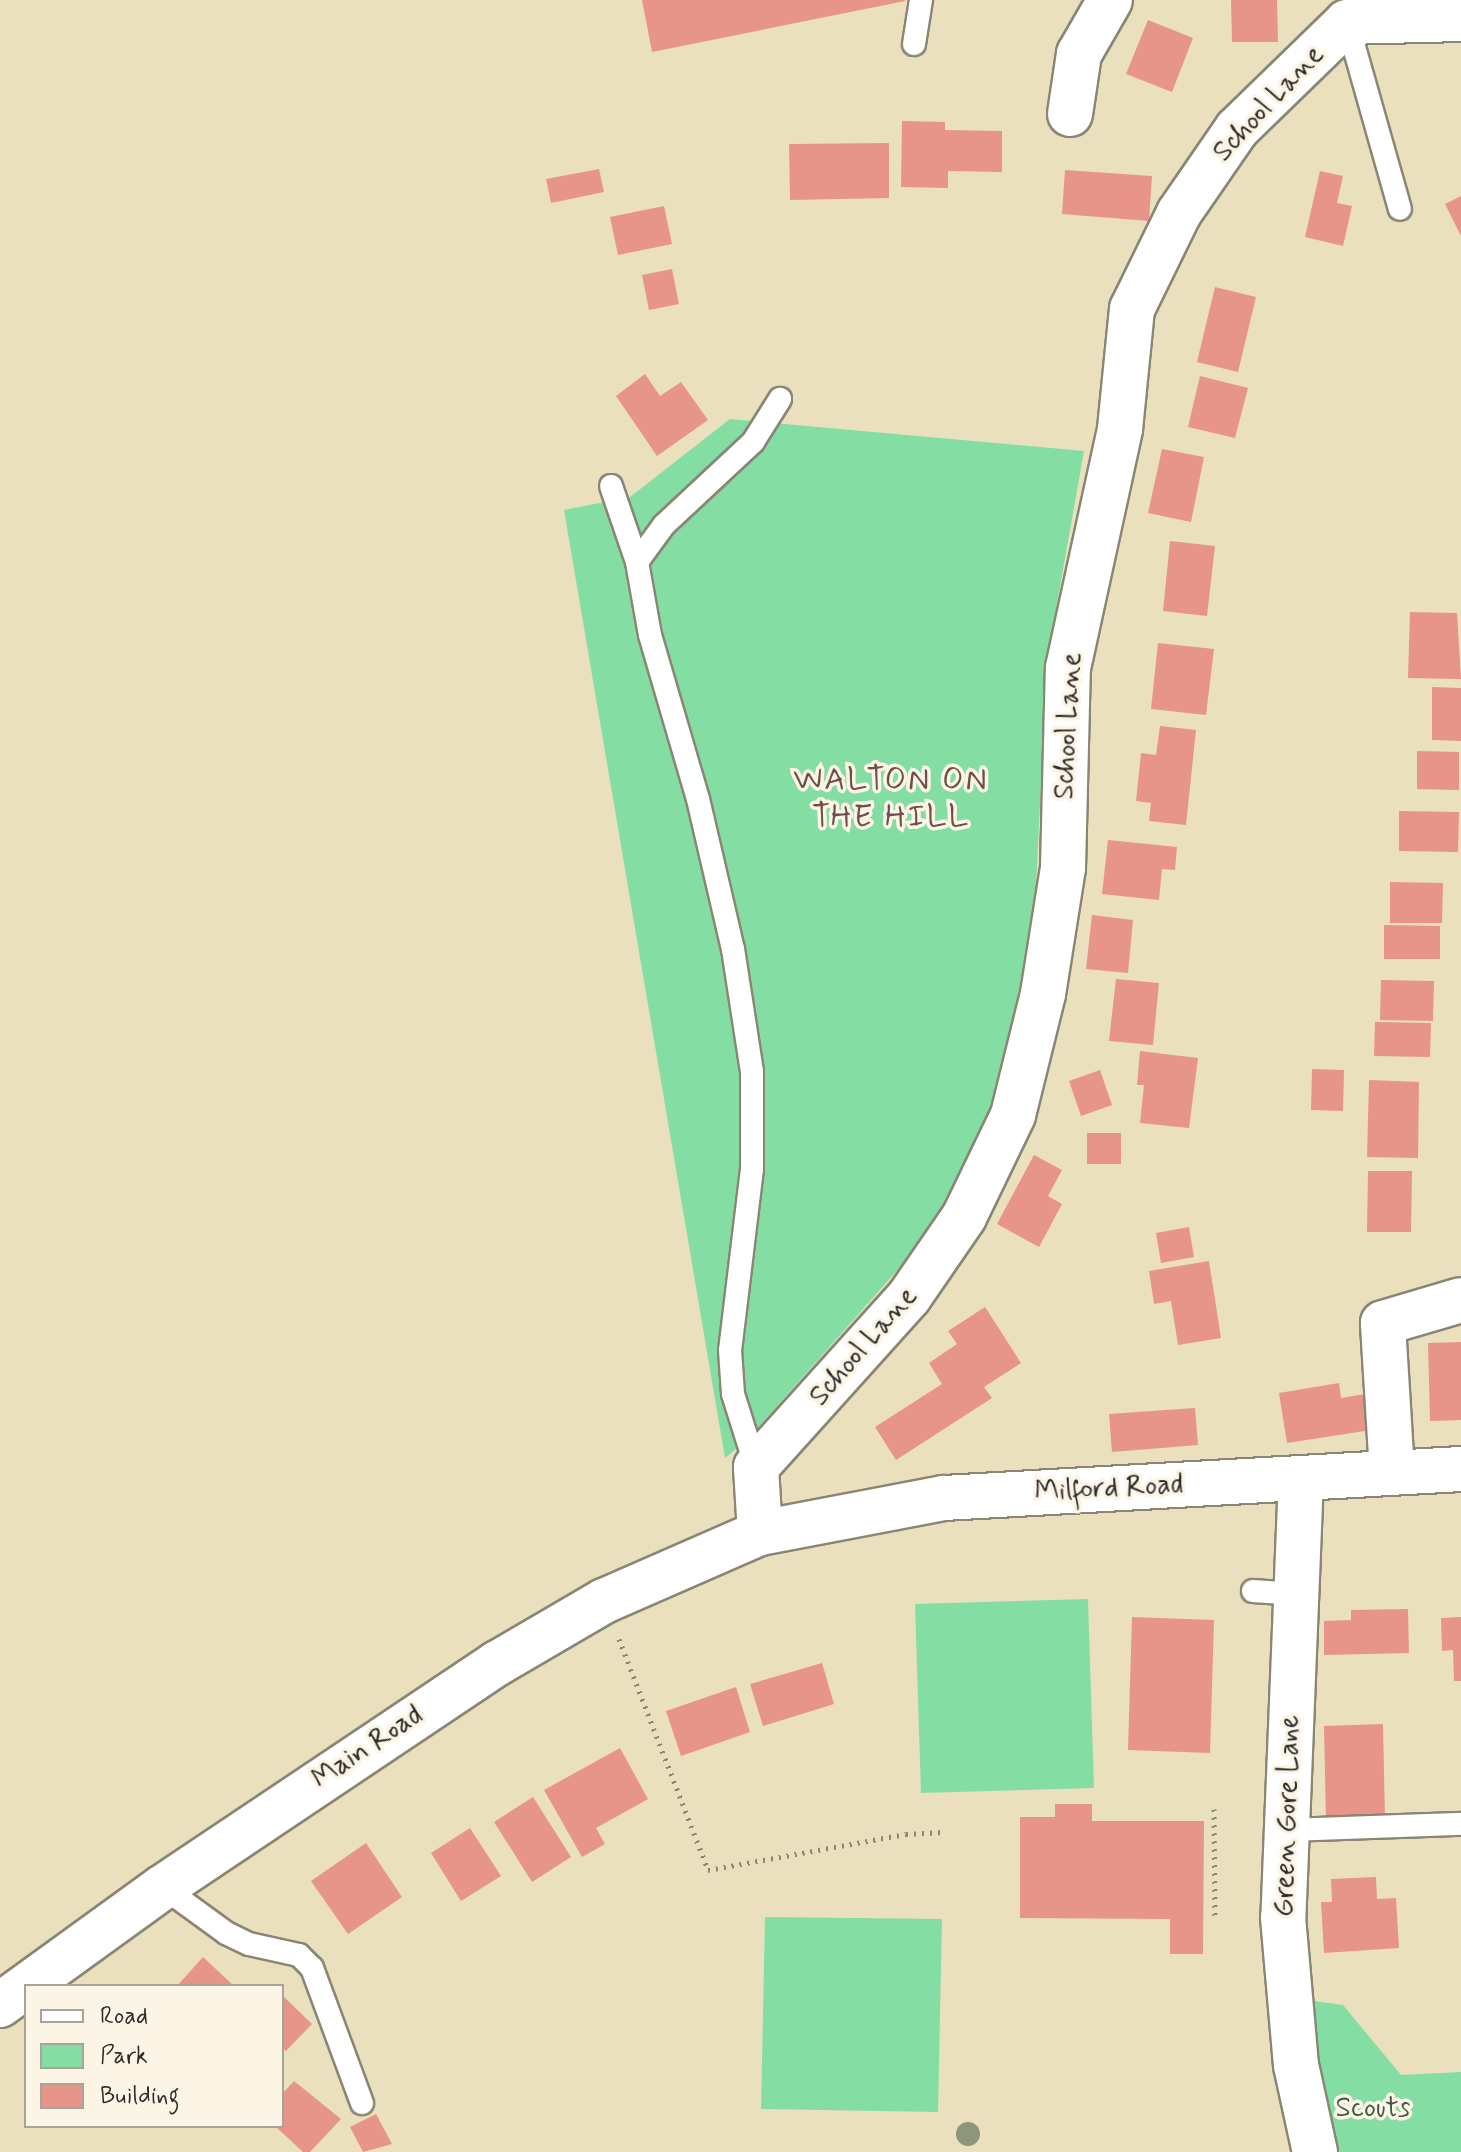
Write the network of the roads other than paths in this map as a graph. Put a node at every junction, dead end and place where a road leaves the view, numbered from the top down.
1 (921, 0) edge
2 (1110, 0) edge
3 (1461, 19) edge
4 (1347, 22) junction
5 (914, 44) dead end
6 (1070, 114) dead end
7 (1400, 209) dead end
8 (780, 399) dead end
9 (611, 486) dead end
10 (637, 562) junction
11 (1461, 1300) edge
12 (756, 1467) junction
13 (1461, 1469) edge
14 (1392, 1472) junction
15 (1301, 1478) junction
16 (760, 1533) junction
17 (1253, 1591) dead end
18 (1297, 1594) junction
19 (1461, 1824) edge
20 (1285, 1830) junction
21 (163, 1887) junction
22 (29, 1984) edge
23 (24, 1988) edge
24 (0, 2005) edge
25 (362, 2103) dead end
26 (1315, 2152) edge

1 - 5 lane
2 - 6 main road
3 - 4 main road
4 - 7 lane
4 - 12 main road, School Lane
8 - 10 lane
9 - 10 lane
10 - 12 lane
11 - 14 main road
12 - 16 main road
13 - 14 main road, Milford Road
14 - 15 main road, Milford Road
15 - 16 main road, Milford Road
15 - 18 main road, Green Gore Lane
16 - 21 main road, Main Road
17 - 18 lane
18 - 20 main road, Green Gore Lane
19 - 20 lane
20 - 26 main road, Green Gore Lane
21 - 22 main road, Main Road
21 - 25 lane
23 - 24 main road, Main Road

